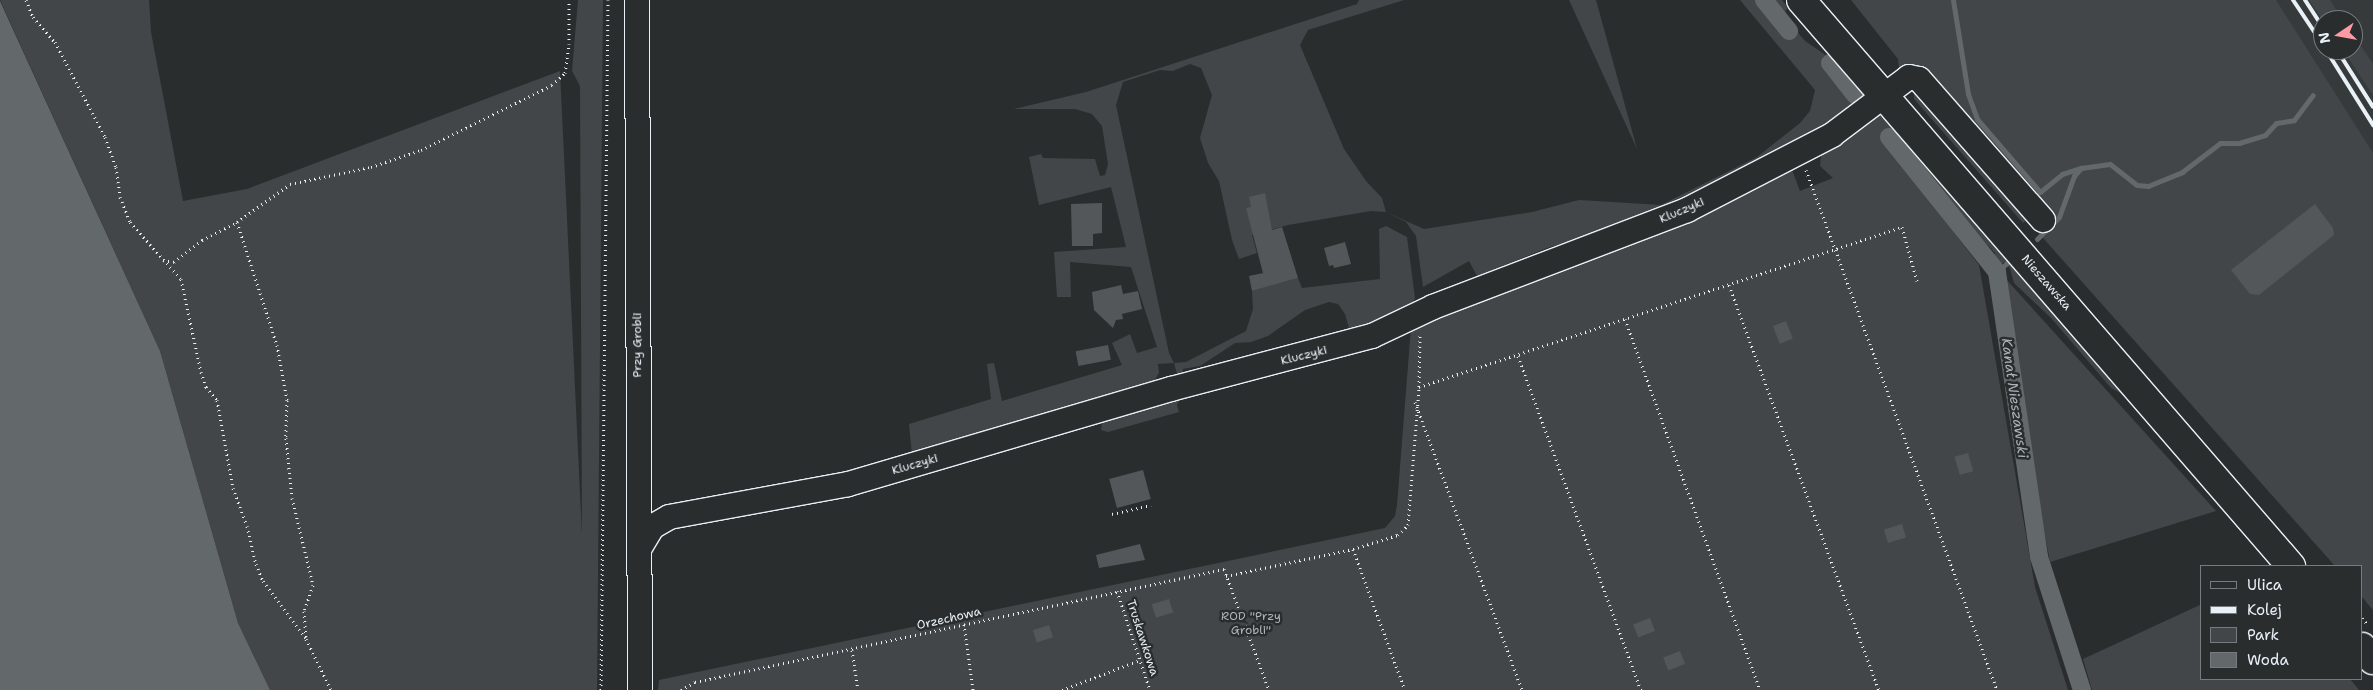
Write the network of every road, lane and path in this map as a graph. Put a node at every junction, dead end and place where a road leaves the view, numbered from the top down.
1 (26, 0) edge
2 (569, 0) edge
3 (608, 0) edge
4 (637, 0) edge
5 (1801, 0) edge
6 (1884, 97) junction
7 (1798, 155) junction
8 (2043, 220) dead end
9 (237, 222) junction
10 (1833, 250) junction
11 (162, 259) junction
12 (1917, 281) dead end
13 (1730, 285) junction
14 (1421, 313) junction
15 (1625, 320) junction
16 (1518, 356) junction
17 (1418, 387) junction
18 (1415, 402) junction
19 (638, 475) junction
20 (1151, 504) dead end
21 (686, 512) junction
22 (1112, 514) dead end
23 (1353, 549) junction
24 (639, 550) junction
25 (2290, 565) edge
26 (1226, 576) junction
27 (1117, 591) junction
28 (964, 624) junction
29 (306, 639) junction
30 (2363, 649) edge
31 (852, 650) junction
32 (1140, 660) junction
33 (2373, 660) edge
34 (331, 690) edge
35 (601, 690) edge
36 (640, 690) edge
37 (681, 690) edge
38 (858, 690) edge
39 (973, 690) edge
40 (1062, 690) edge
41 (1150, 690) edge
42 (1269, 690) edge
43 (1405, 690) edge
44 (1522, 690) edge
45 (1641, 690) edge
46 (1760, 690) edge
47 (1879, 690) edge
48 (1997, 690) edge

1 - 11 path
2 - 9 path
3 - 35 path
4 - 19 street, Przy Grobli
5 - 6 main road, Nieszawska
6 - 7 street, Kluczyki
6 - 8 street, Kluczyki
6 - 25 main road, Nieszawska
7 - 10 path
7 - 14 street, Kluczyki
9 - 11 path
9 - 29 path
10 - 12 path
10 - 13 path
10 - 48 path
11 - 29 path
13 - 15 path
13 - 47 path
14 - 17 path
14 - 21 street, Kluczyki
15 - 16 path
15 - 46 path
16 - 17 path
16 - 45 path
17 - 18 path
18 - 23 path
18 - 44 path
19 - 21 street, Kluczyki
19 - 24 street, Przy Grobli
20 - 22 path
21 - 24 street, Kluczyki
23 - 26 path
23 - 43 path
24 - 36 street, Przy Grobli
26 - 27 path, Orzechowa
26 - 42 path
27 - 28 path, Orzechowa
27 - 32 path, Truskawkowa
28 - 31 path, Orzechowa
28 - 39 path
29 - 34 path
30 - 33 main road
31 - 37 path, Orzechowa
31 - 38 path
32 - 40 path
32 - 41 path, Truskawkowa

